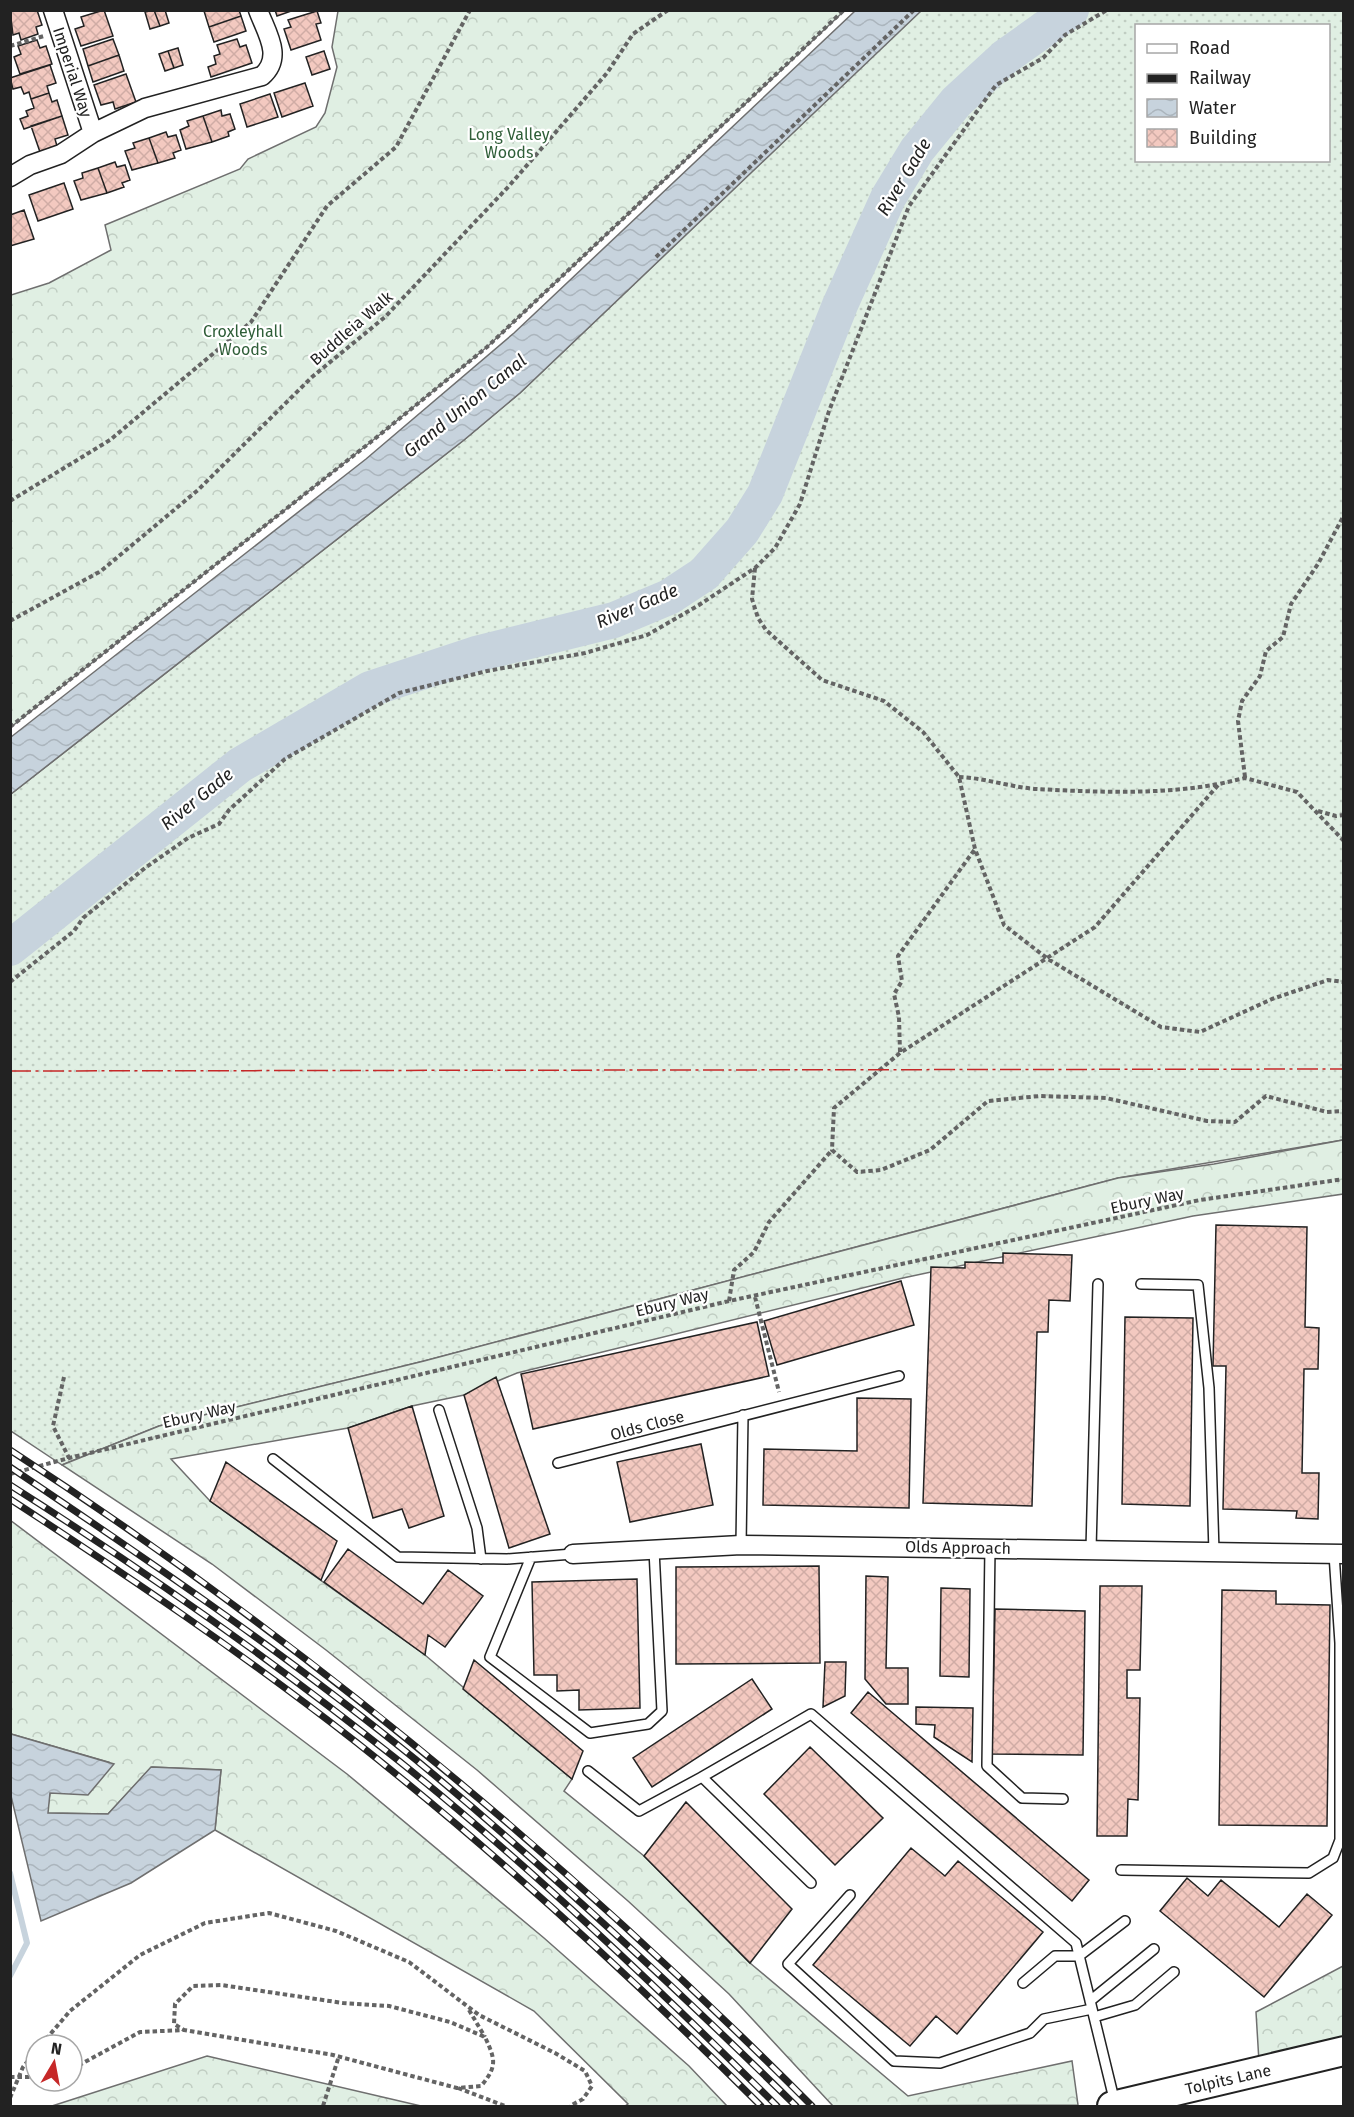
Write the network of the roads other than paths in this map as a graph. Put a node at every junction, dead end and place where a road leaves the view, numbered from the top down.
1 (52, 10) edge
2 (258, 10) edge
3 (93, 133) junction
4 (10, 177) edge
5 (1098, 1284) dead end
6 (1141, 1284) dead end
7 (899, 1376) dead end
8 (439, 1410) dead end
9 (743, 1415) junction
10 (273, 1459) dead end
11 (558, 1463) dead end
12 (741, 1545) junction
13 (990, 1547) junction
14 (1091, 1549) junction
15 (654, 1550) junction
16 (1214, 1552) junction
17 (573, 1554) joint
18 (1339, 1554) edge
19 (531, 1557) junction
20 (481, 1559) junction
21 (588, 1771) dead end
22 (702, 1777) junction
23 (1063, 1799) dead end
24 (1121, 1870) dead end
25 (811, 1883) dead end
26 (850, 1895) dead end
27 (1125, 1921) dead end
28 (1154, 1949) dead end
29 (1079, 1956) junction
30 (1174, 1972) dead end
31 (1023, 1983) dead end
32 (1092, 2009) junction
33 (1344, 2051) edge
34 (1114, 2106) edge

1 - 3 street, Imperial Way
2 - 3 street
3 - 4 street
5 - 14 lane
6 - 16 lane
7 - 9 lane, Olds Close
8 - 20 lane
9 - 11 lane, Olds Close
9 - 12 lane
10 - 20 lane
12 - 13 street, Olds Approach
12 - 15 street, Olds Approach
13 - 14 street, Olds Approach
13 - 23 lane
14 - 16 street, Olds Approach
15 - 17 street, Olds Approach
15 - 19 lane
16 - 18 street, Olds Approach
17 - 19 lane
18 - 24 lane
19 - 20 lane
21 - 22 lane
22 - 25 lane
22 - 29 lane
26 - 32 lane
27 - 29 lane
28 - 32 lane
29 - 31 lane
29 - 32 lane
30 - 32 lane
32 - 34 lane
33 - 34 main road, Tolpits Lane

